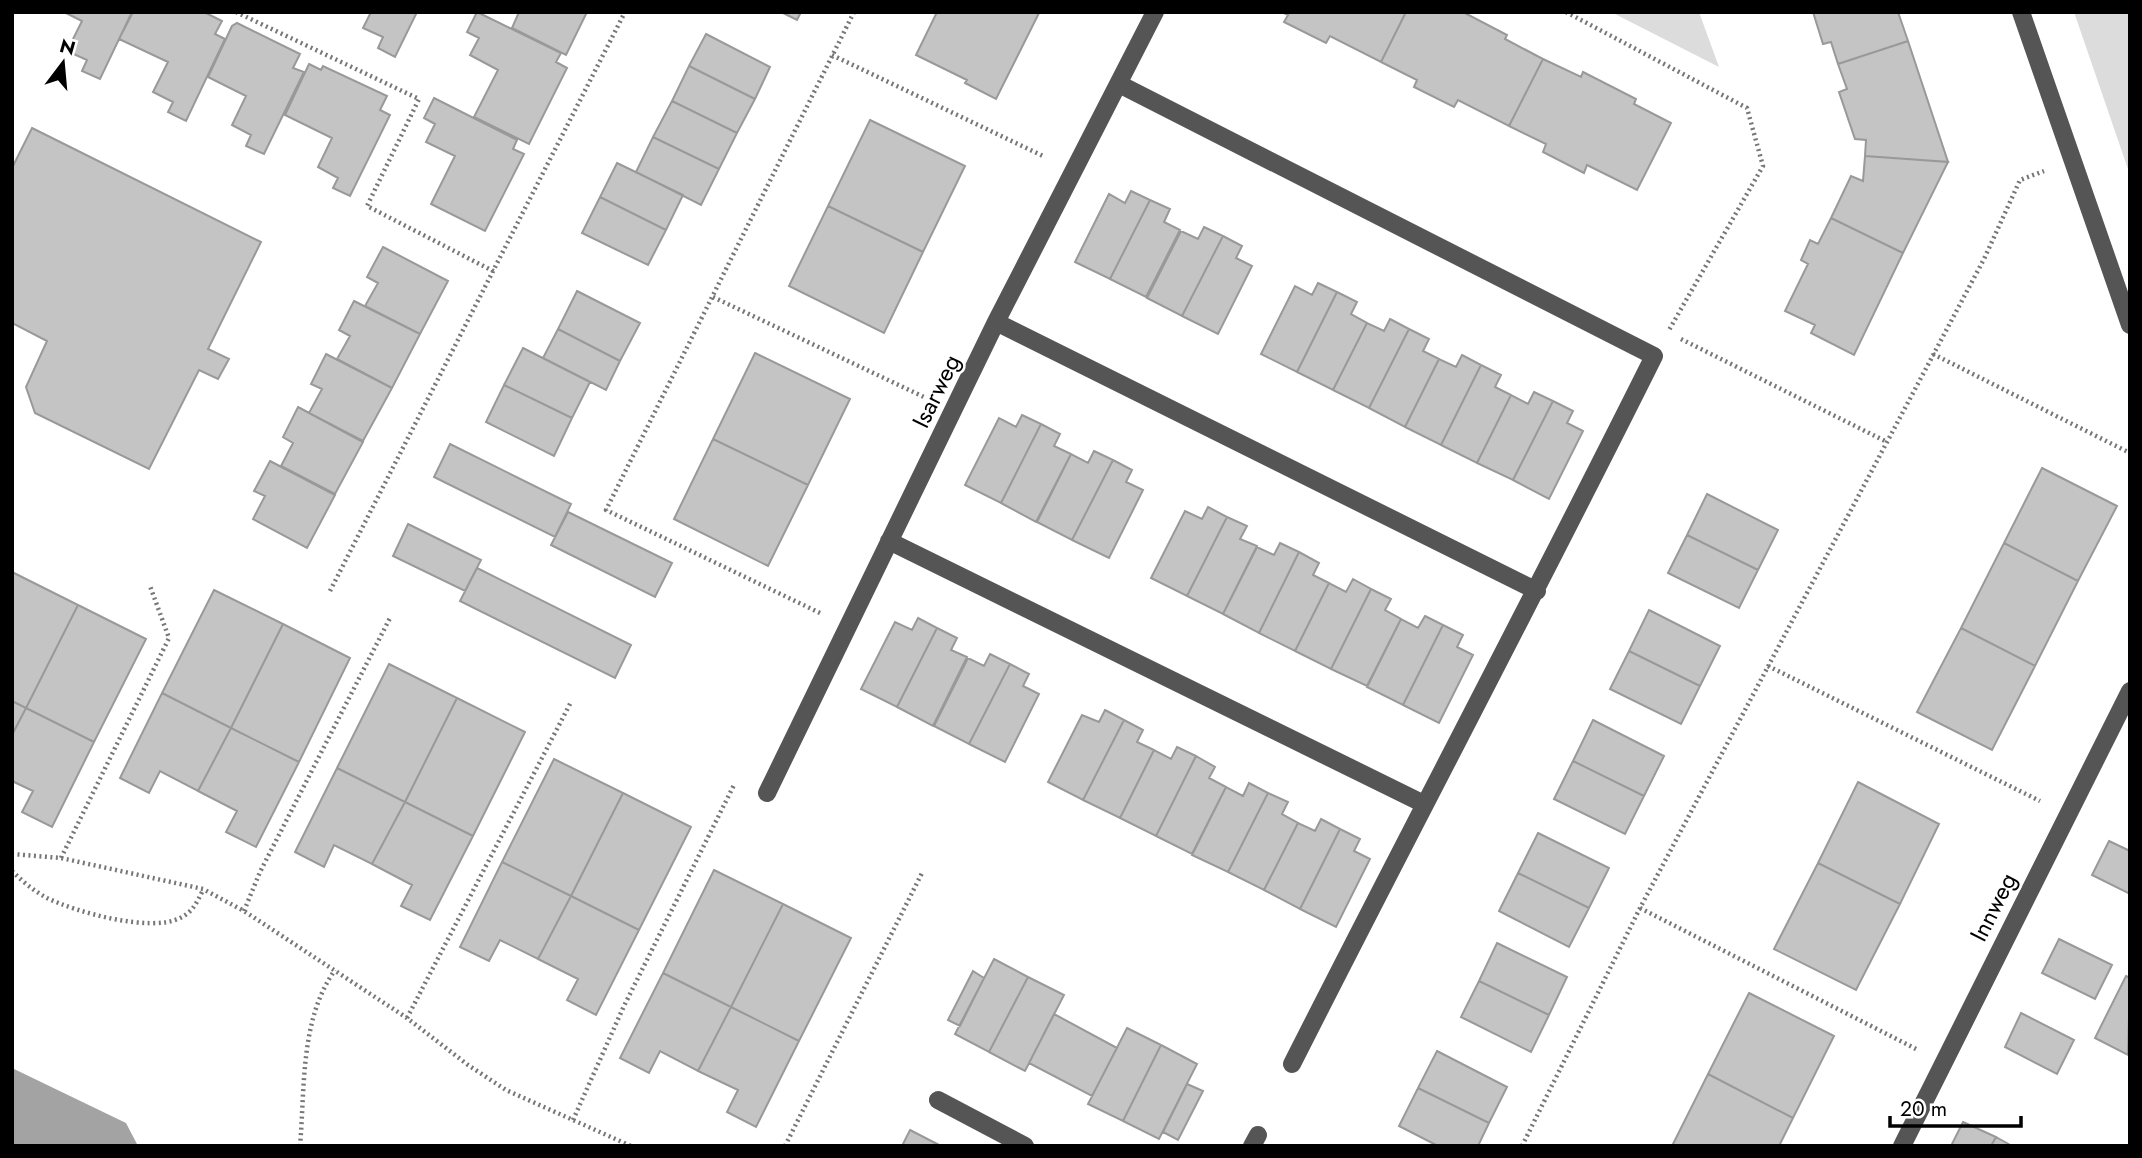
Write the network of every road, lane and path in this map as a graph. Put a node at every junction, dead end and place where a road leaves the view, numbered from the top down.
1 (236, 12) edge
2 (625, 12) edge
3 (854, 12) edge
4 (1155, 12) edge
5 (1566, 12) edge
6 (2021, 12) edge
7 (832, 55) junction
8 (1119, 84) junction
9 (2071, 160) junction
10 (1074, 171) junction
11 (495, 272) junction
12 (713, 296) junction
13 (996, 322) junction
14 (2130, 325) edge
15 (1933, 354) junction
16 (954, 411) junction
17 (1887, 442) junction
18 (2130, 453) edge
19 (889, 541) junction
20 (150, 586) dead end
21 (1537, 590) junction
22 (330, 591) dead end
23 (391, 616) dead end
24 (848, 626) junction
25 (1768, 666) junction
26 (2130, 691) edge
27 (571, 702) dead end
28 (734, 785) dead end
29 (767, 793) dead end
30 (1424, 804) junction
31 (2067, 814) junction
32 (12, 854) edge
33 (61, 858) junction
34 (12, 871) edge
35 (922, 873) dead end
36 (203, 889) junction
37 (1640, 908) junction
38 (244, 911) junction
39 (335, 970) junction
40 (407, 1018) junction
41 (1942, 1062) junction
42 (1292, 1064) dead end
43 (938, 1100) dead end
44 (573, 1120) junction
45 (300, 1146) edge
46 (631, 1146) edge
47 (785, 1146) edge
48 (1025, 1146) edge
49 (1522, 1146) edge
50 (1902, 1146) edge

1 - 11 path
2 - 11 path
3 - 7 path
4 - 8 street, Isarweg
5 - 17 path
6 - 9 street
7 - 10 path
7 - 12 path
8 - 10 street, Isarweg
8 - 21 street
9 - 14 street
9 - 15 path
10 - 13 street, Isarweg
11 - 22 path
12 - 16 path
12 - 24 path
13 - 16 street, Isarweg
13 - 21 street
15 - 17 path
15 - 18 path
16 - 19 street, Isarweg
17 - 25 path
19 - 24 street, Isarweg
19 - 30 street
20 - 33 path
21 - 30 street
23 - 38 path
24 - 29 street, Isarweg
25 - 31 path
25 - 37 path
26 - 31 street, Innweg
27 - 40 path
28 - 44 path
30 - 42 street
31 - 41 street, Innweg
32 - 33 path
33 - 36 path
34 - 36 path
35 - 47 path
36 - 38 path
37 - 41 path
37 - 49 path
38 - 39 path
39 - 40 path
39 - 45 path
40 - 44 path
41 - 50 street, Innweg
43 - 48 street
44 - 46 path

